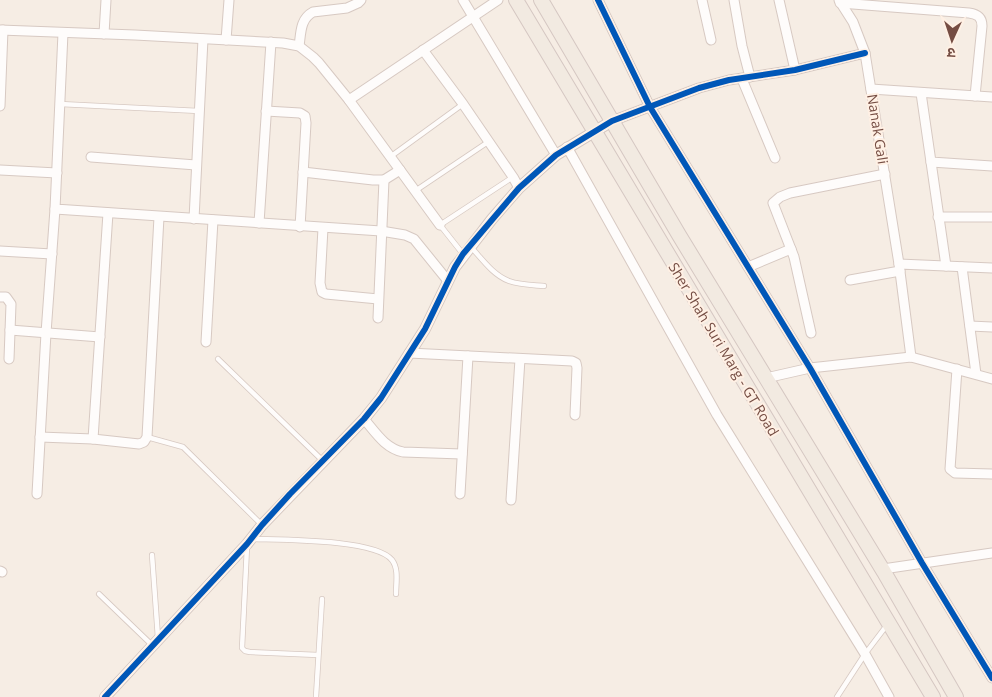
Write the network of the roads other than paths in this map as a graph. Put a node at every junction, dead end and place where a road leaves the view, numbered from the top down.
1 (106, 0) edge
2 (229, 0) edge
3 (361, 0) edge
4 (463, 0) edge
5 (498, 0) edge
6 (516, 0) edge
7 (541, 0) edge
8 (598, 0) edge
9 (702, 0) edge
10 (734, 0) edge
11 (780, 0) edge
12 (839, 1) edge
13 (474, 17) junction
14 (2, 30) edge
15 (63, 32) junction
16 (104, 34) junction
17 (203, 39) junction
18 (226, 40) junction
19 (711, 40) dead end
20 (272, 42) junction
21 (299, 46) junction
22 (423, 50) junction
23 (865, 53) junction
24 (795, 70) junction
25 (746, 78) junction
26 (871, 89) junction
27 (921, 93) junction
28 (974, 96) junction
29 (992, 97) edge
30 (349, 100) junction
31 (60, 104) junction
32 (463, 104) junction
33 (0, 106) edge
34 (650, 107) junction
35 (266, 111) junction
36 (199, 112) junction
37 (612, 121) junction
38 (595, 132) junction
39 (488, 142) junction
40 (567, 147) junction
41 (556, 155) junction
42 (91, 157) dead end
43 (390, 157) junction
44 (775, 158) dead end
45 (931, 162) junction
46 (196, 165) junction
47 (992, 166) edge
48 (0, 170) edge
49 (400, 170) junction
50 (303, 172) junction
51 (57, 173) junction
52 (885, 174) junction
53 (513, 177) junction
54 (384, 180) junction
55 (519, 188) junction
56 (415, 191) junction
57 (55, 209) junction
58 (108, 213) junction
59 (159, 217) junction
60 (938, 217) junction
61 (992, 217) edge
62 (194, 219) junction
63 (213, 220) junction
64 (259, 223) junction
65 (440, 225) junction
66 (300, 227) junction
67 (323, 228) junction
68 (382, 231) junction
69 (791, 249) junction
70 (467, 250) junction
71 (0, 251) edge
72 (52, 254) junction
73 (946, 266) junction
74 (748, 267) junction
75 (962, 267) junction
76 (900, 268) junction
77 (992, 268) edge
78 (850, 280) dead end
79 (448, 281) junction
80 (544, 286) dead end
81 (0, 297) edge
82 (378, 299) junction
83 (378, 318) dead end
84 (970, 326) junction
85 (992, 327) edge
86 (10, 330) junction
87 (46, 333) junction
88 (812, 334) dead end
89 (100, 337) junction
90 (206, 342) dead end
91 (409, 353) junction
92 (468, 356) junction
93 (911, 358) junction
94 (9, 359) dead end
95 (218, 359) dead end
96 (520, 359) junction
97 (810, 368) junction
98 (957, 369) junction
99 (976, 374) junction
100 (766, 378) junction
101 (992, 378) edge
102 (575, 415) dead end
103 (364, 419) junction
104 (40, 437) junction
105 (147, 437) junction
106 (93, 439) junction
107 (462, 454) junction
108 (323, 461) junction
109 (992, 474) edge
110 (37, 494) dead end
111 (460, 494) dead end
112 (511, 500) dead end
113 (262, 525) junction
114 (249, 542) junction
115 (992, 553) edge
116 (152, 554) dead end
117 (922, 563) junction
118 (882, 569) junction
119 (99, 594) dead end
120 (396, 594) dead end
121 (322, 598) dead end
122 (888, 624) junction
123 (156, 643) junction
124 (865, 654) junction
125 (318, 655) junction
126 (992, 678) edge
127 (105, 697) edge
128 (316, 697) edge
129 (837, 697) edge
130 (889, 697) edge
131 (932, 697) edge
132 (956, 697) edge

1 - 16 street
2 - 18 street
3 - 21 street
4 - 13 street
5 - 13 street
6 - 38 main road, Sher Shah Suri Marg - GT Road
7 - 37 main road, Sher Shah Suri Marg - GT Road
8 - 34 street
9 - 19 street
10 - 25 street
11 - 24 street
12 - 23 street, Nanak Gali
12 - 28 street
13 - 22 street
13 - 41 street
14 - 15 street
14 - 33 street
15 - 16 street
15 - 31 street
16 - 17 street
17 - 18 street
17 - 36 street
18 - 20 street
20 - 21 street
20 - 35 street
21 - 30 street
22 - 30 street
22 - 32 street
23 - 24 street
23 - 26 street, Nanak Gali
24 - 25 street
25 - 34 street
25 - 44 street
26 - 27 street
26 - 52 street, Nanak Gali
27 - 28 street
27 - 45 street
28 - 29 street
30 - 43 street
31 - 36 lane
31 - 51 street
32 - 39 street
32 - 43 lane
34 - 37 street
34 - 74 street
35 - 50 street
35 - 64 street
36 - 46 street
37 - 38 street
37 - 100 main road, Sher Shah Suri Marg - GT Road
38 - 40 street
38 - 122 main road, Sher Shah Suri Marg - GT Road
39 - 53 street
39 - 56 lane
40 - 41 street
40 - 124 street
41 - 55 street
42 - 46 street
43 - 49 street
45 - 47 street
45 - 60 street
46 - 62 street
48 - 51 street
49 - 54 street
49 - 56 street
50 - 54 street
50 - 66 street
51 - 57 street
52 - 69 street
52 - 76 street, Nanak Gali
53 - 55 street
53 - 65 lane
54 - 68 street
55 - 70 street
56 - 65 street
57 - 58 street
57 - 72 street
58 - 59 street
58 - 89 street
59 - 62 street
59 - 105 street
60 - 61 street
60 - 73 street
62 - 63 street
63 - 64 street
63 - 90 street
64 - 66 street
65 - 70 lane
66 - 67 street
67 - 68 street
67 - 82 street
68 - 79 street
68 - 82 street
69 - 74 street
69 - 88 street
70 - 79 street
70 - 80 lane
71 - 72 street
72 - 87 street
73 - 75 street
73 - 76 street
74 - 97 street
75 - 77 street
75 - 84 street
76 - 78 street
76 - 93 street, Nanak Gali
79 - 91 street
81 - 86 street
82 - 83 street
84 - 85 street
84 - 99 street
86 - 87 street
86 - 94 street
87 - 89 street
87 - 104 street
89 - 106 street
91 - 92 street
91 - 103 street
92 - 96 street
92 - 107 street
93 - 97 street
93 - 98 street
95 - 108 lane
96 - 102 street
96 - 112 street
97 - 100 street
97 - 117 street
98 - 99 street
98 - 109 street
99 - 101 street
100 - 118 main road, Sher Shah Suri Marg - GT Road
103 - 107 street
103 - 108 street
104 - 106 street
104 - 110 street
105 - 106 street
105 - 113 lane
107 - 111 street
108 - 113 street
113 - 114 street
114 - 120 lane
114 - 123 street
114 - 125 lane
115 - 117 street
116 - 123 lane
117 - 118 street
117 - 126 street
118 - 132 main road, Sher Shah Suri Marg - GT Road
119 - 123 lane
121 - 125 lane
122 - 124 lane
122 - 131 main road, Sher Shah Suri Marg - GT Road
123 - 127 street
124 - 129 lane
124 - 130 street
125 - 128 lane

